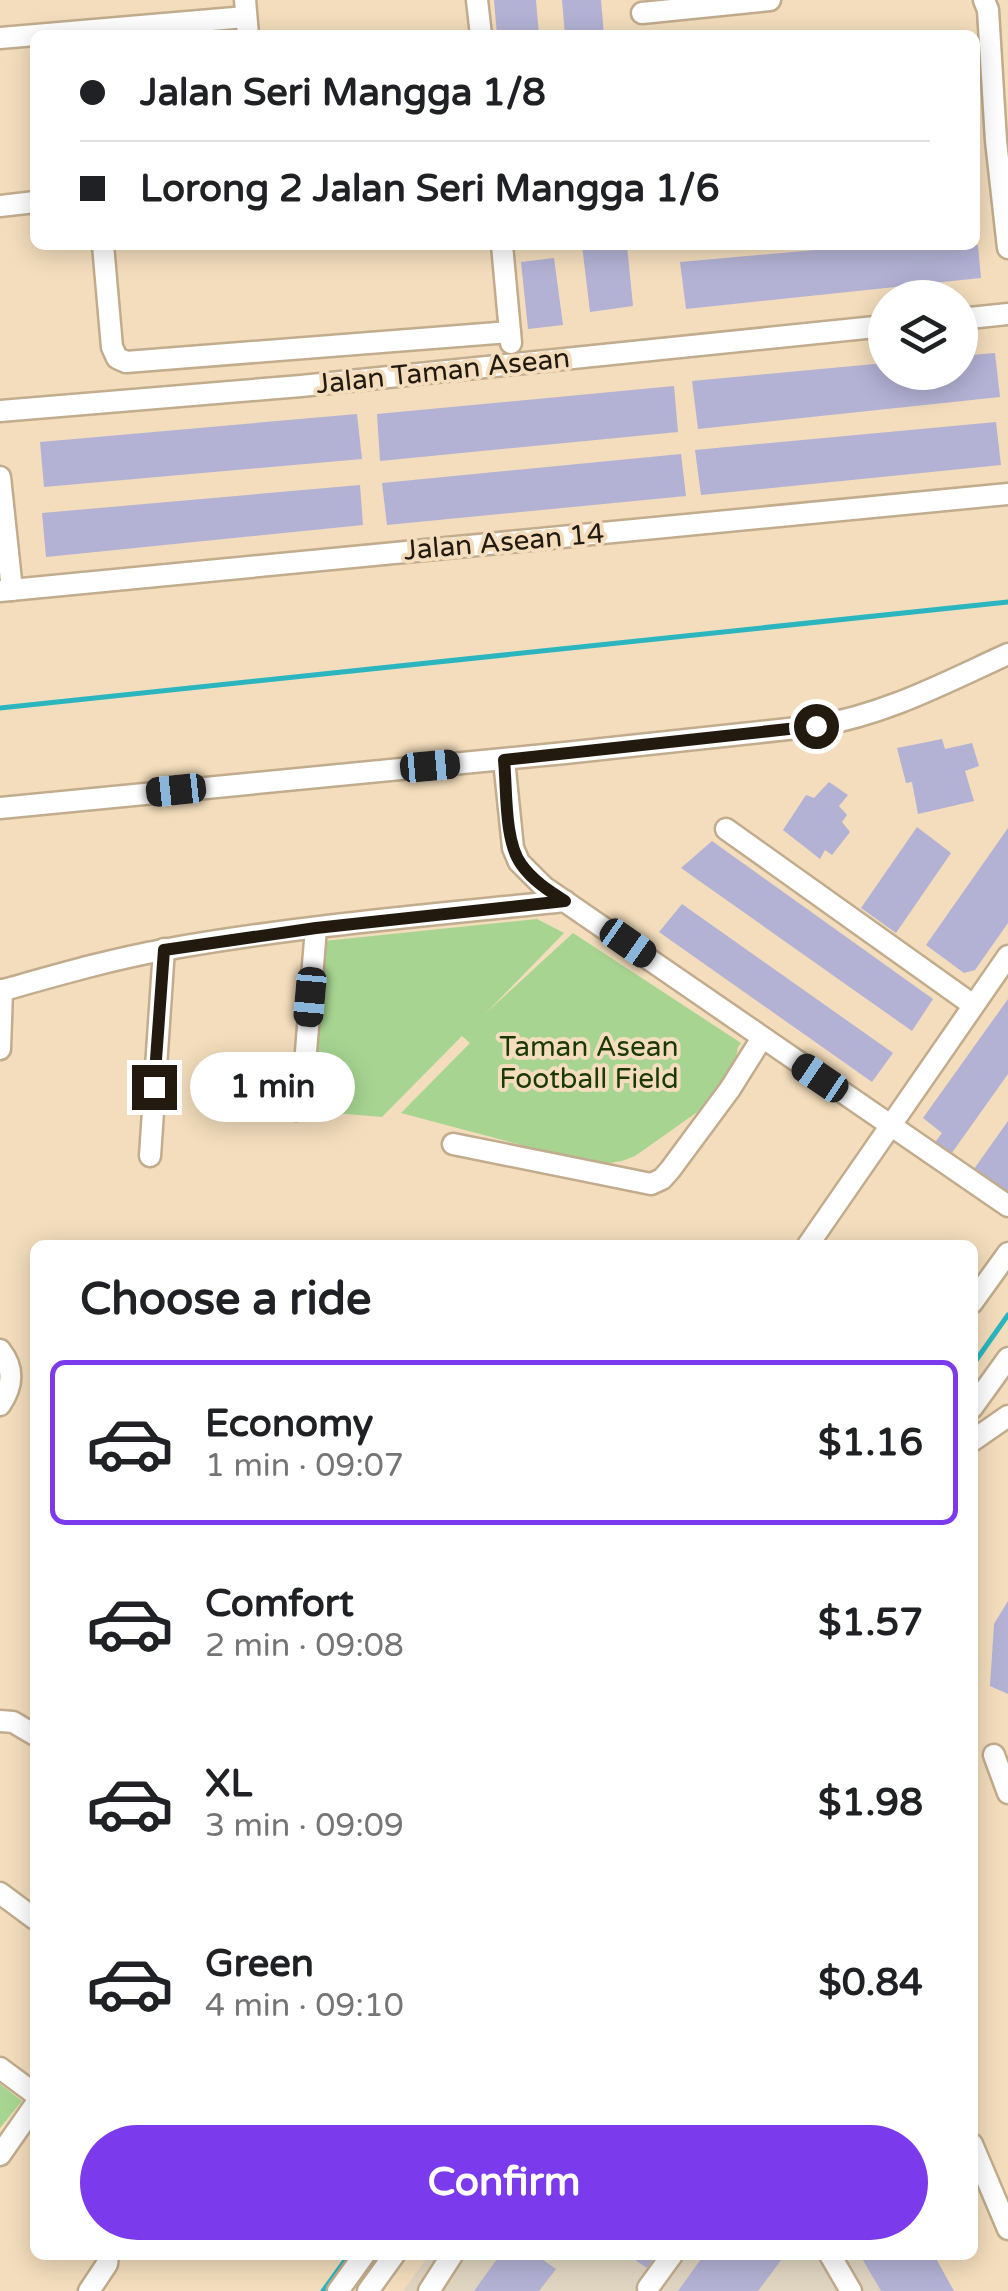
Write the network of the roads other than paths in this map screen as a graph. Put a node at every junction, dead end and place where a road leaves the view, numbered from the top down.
1 (477, 0) edge
2 (770, 0) edge
3 (984, 0) edge
4 (642, 13) dead end
5 (246, 17) edge
6 (94, 30) edge
7 (480, 30) edge
8 (30, 35) edge
9 (0, 38) edge
10 (986, 142) edge
11 (30, 203) edge
12 (0, 206) edge
13 (1008, 248) edge
14 (103, 250) edge
15 (502, 250) edge
16 (1008, 314) edge
17 (978, 317) edge
18 (868, 328) edge
19 (510, 332) junction
20 (514, 363) junction
21 (0, 411) edge
22 (0, 477) edge
23 (1008, 494) edge
24 (6, 590) edge
25 (1008, 654) edge
26 (504, 760) junction
27 (0, 808) edge
28 (726, 829) dead end
29 (565, 901) junction
30 (316, 928) junction
31 (164, 950) junction
32 (1008, 956) edge
33 (1, 991) edge
34 (972, 1005) junction
35 (762, 1038) junction
36 (0, 1049) edge
37 (296, 1110) dead end
38 (892, 1125) junction
39 (453, 1144) dead end
40 (150, 1156) dead end
41 (1008, 1206) edge
42 (812, 1240) edge
43 (1008, 1253) edge
44 (978, 1295) edge
45 (0, 1350) edge
46 (1005, 1366) edge
47 (978, 1400) edge
48 (0, 1406) edge
49 (1008, 1416) edge
50 (978, 1436) edge
51 (0, 1720) edge
52 (30, 1732) edge
53 (991, 1755) edge
54 (1008, 1793) edge
55 (0, 1893) edge
56 (30, 1915) edge
57 (0, 2068) edge
58 (30, 2090) edge
59 (30, 2113) edge
60 (0, 2155) edge
61 (978, 2158) edge
62 (1008, 2229) edge
63 (107, 2260) edge
64 (360, 2260) edge
65 (390, 2260) edge
66 (449, 2260) edge
67 (668, 2260) edge
68 (833, 2260) edge
69 (648, 2288) dead end
70 (89, 2291) edge
71 (338, 2291) edge
72 (368, 2291) edge
73 (429, 2291) edge
74 (852, 2291) edge

1 - 7 street
2 - 4 street
3 - 10 street
5 - 6 street
8 - 9 street
10 - 13 street
11 - 12 street
14 - 19 street
15 - 19 street
16 - 17 street
18 - 20 street, Jalan Taman Asean
19 - 20 street
20 - 21 street, Jalan Taman Asean
22 - 24 street
23 - 24 street, Jalan Asean 14
25 - 26 street
26 - 27 street
26 - 29 street
28 - 34 street
29 - 30 street
29 - 35 street
30 - 31 street
30 - 37 street
31 - 33 street
31 - 40 street
32 - 34 street
33 - 36 street
34 - 38 street
35 - 38 street
35 - 39 street
38 - 41 street
38 - 42 street
43 - 44 street
45 - 48 street
46 - 47 street
49 - 50 street
51 - 52 street
53 - 54 street
55 - 56 street
57 - 58 street
59 - 60 street
61 - 62 street
63 - 70 street
64 - 71 street
65 - 72 street
66 - 73 street
67 - 69 street
68 - 74 street

